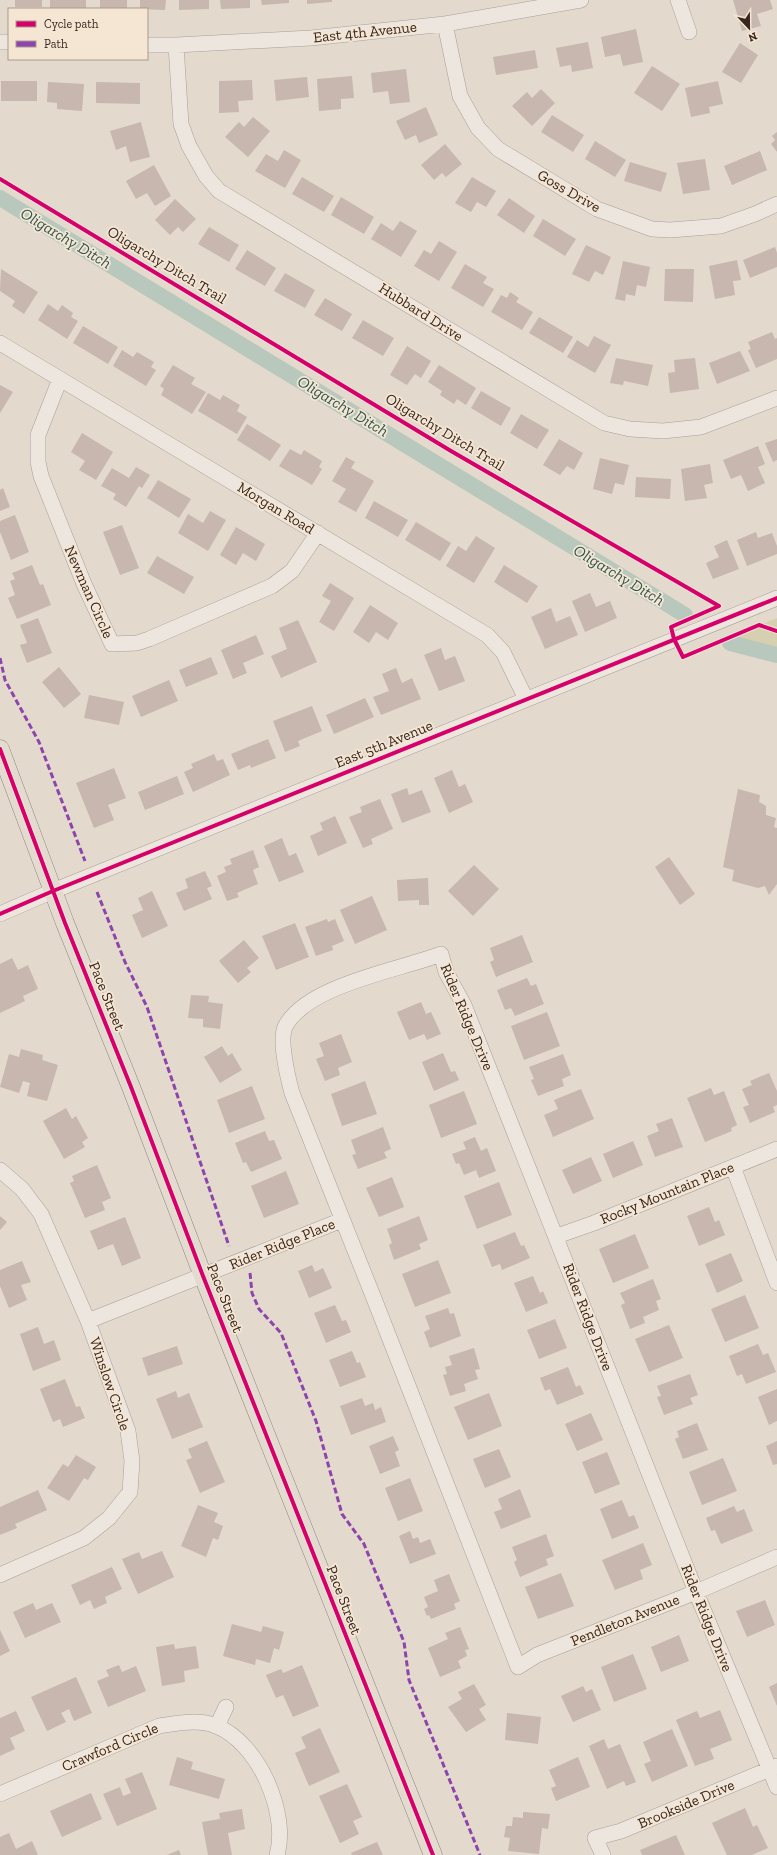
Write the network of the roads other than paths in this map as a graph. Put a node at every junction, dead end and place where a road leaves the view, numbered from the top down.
1 (581, 0) edge
2 (678, 0) edge
3 (445, 24) junction
4 (689, 32) dead end
5 (148, 45) edge
6 (176, 45) junction
7 (777, 204) edge
8 (0, 343) edge
9 (60, 379) junction
10 (777, 398) edge
11 (318, 533) junction
12 (777, 598) edge
13 (526, 699) junction
14 (0, 749) edge
15 (53, 891) junction
16 (0, 914) edge
17 (777, 1150) edge
18 (733, 1167) junction
19 (0, 1170) edge
20 (342, 1220) junction
21 (557, 1236) junction
22 (203, 1276) junction
23 (777, 1283) edge
24 (88, 1321) junction
25 (777, 1557) edge
26 (0, 1575) edge
27 (696, 1592) junction
28 (518, 1667) joint
29 (226, 1707) dead end
30 (217, 1726) junction
31 (773, 1767) edge
32 (777, 1787) edge
33 (0, 1794) edge
34 (277, 1855) edge
35 (433, 1855) edge
36 (603, 1855) edge

1 - 3 street, East 4th Avenue
2 - 4 street
3 - 6 street, East 4th Avenue
3 - 7 street, Goss Drive
5 - 6 street, East 4th Avenue
6 - 10 street, Hubbard Drive
8 - 9 street, Morgan Road
9 - 11 street, Morgan Road
9 - 11 street, Newman Circle
11 - 13 street, Morgan Road
12 - 13 street, East 5th Avenue
13 - 15 street, East 5th Avenue
14 - 15 main road, Pace Street
15 - 16 street, East 5th Avenue
15 - 22 main road, Pace Street
17 - 18 street, Rocky Mountain Place
18 - 21 street, Rocky Mountain Place
18 - 23 street
19 - 24 street, Winslow Circle
20 - 21 street, Rider Ridge Drive
20 - 22 street, Rider Ridge Place
20 - 28 street, Rider Ridge Drive
21 - 27 street, Rider Ridge Drive
22 - 24 street, Rider Ridge Place
22 - 35 main road, Pace Street
24 - 26 street, Winslow Circle
25 - 27 street, Pendleton Avenue
27 - 28 street, Pendleton Avenue
27 - 31 street, Rider Ridge Drive
29 - 30 street
30 - 33 street, Crawford Circle
30 - 34 street, Crawford Circle
31 - 32 street, Rider Ridge Drive
31 - 36 street, Brookside Drive

